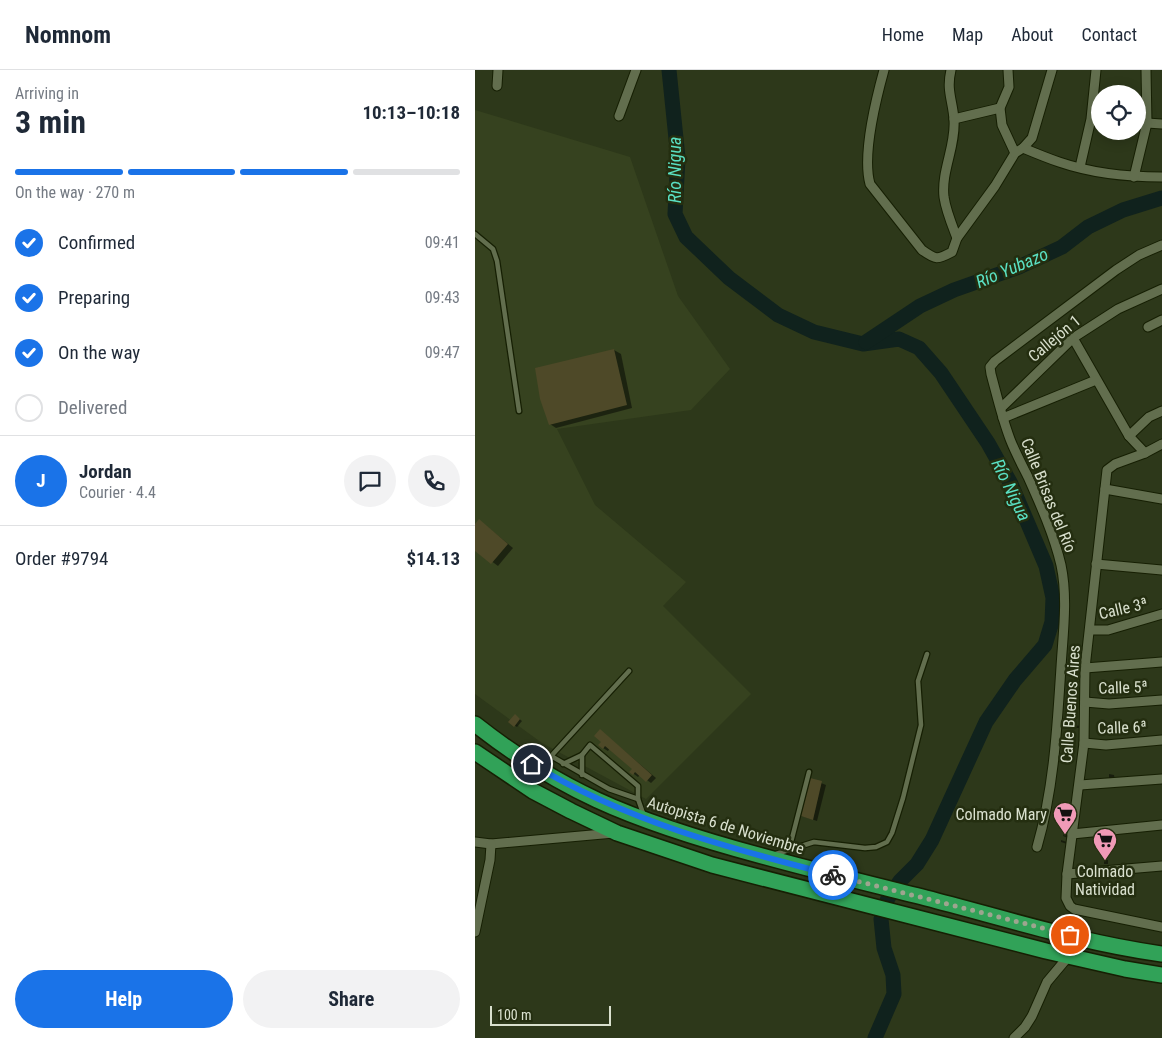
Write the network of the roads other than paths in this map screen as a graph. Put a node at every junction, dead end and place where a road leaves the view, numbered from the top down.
1 (498, 70) edge
2 (636, 70) edge
3 (884, 70) edge
4 (951, 70) edge
5 (1008, 70) edge
6 (1052, 70) edge
7 (1096, 70) edge
8 (1146, 70) edge
9 (497, 86) dead end
10 (1000, 108) junction
11 (619, 116) dead end
12 (954, 119) junction
13 (1147, 123) junction
14 (1162, 124) edge
15 (1019, 151) junction
16 (1080, 168) junction
17 (1134, 177) junction
18 (1162, 177) edge
19 (475, 234) edge
20 (957, 238) junction
21 (1162, 245) edge
22 (1162, 289) edge
23 (1162, 320) edge
24 (1148, 327) dead end
25 (1073, 338) junction
26 (1096, 380) junction
27 (1001, 408) junction
28 (519, 411) dead end
29 (1162, 411) edge
30 (1003, 418) junction
31 (1129, 436) junction
32 (1162, 444) edge
33 (1145, 453) junction
34 (1105, 489) junction
35 (1162, 499) edge
36 (1096, 564) junction
37 (1162, 570) edge
38 (1162, 614) edge
39 (1090, 630) junction
40 (927, 654) dead end
41 (1162, 662) edge
42 (1085, 668) junction
43 (629, 671) dead end
44 (1162, 700) edge
45 (1085, 702) junction
46 (475, 724) edge
47 (1162, 740) edge
48 (1084, 743) junction
49 (475, 752) edge
50 (582, 755) junction
51 (551, 756) junction
52 (563, 764) junction
53 (540, 769) junction
54 (809, 772) dead end
55 (583, 775) junction
56 (1162, 779) edge
57 (1080, 785) junction
58 (638, 799) junction
59 (645, 819) junction
60 (1162, 825) edge
61 (617, 833) junction
62 (1072, 834) junction
63 (475, 842) edge
64 (491, 844) junction
65 (1037, 846) dead end
66 (789, 850) junction
67 (768, 858) junction
68 (1162, 866) edge
69 (1067, 874) junction
70 (1162, 927) edge
71 (475, 932) edge
72 (1162, 949) edge
73 (1144, 951) junction
74 (1162, 954) edge
75 (1068, 956) junction
76 (1162, 975) edge
77 (1014, 1038) edge

1 - 9 street
2 - 11 street
3 - 20 street
4 - 12 street
5 - 10 street
6 - 15 street
7 - 16 street
8 - 13 street
10 - 12 street
10 - 15 street
12 - 20 street
13 - 14 street
13 - 17 street
15 - 16 street
15 - 20 street
16 - 17 street
17 - 18 street
19 - 28 lane
21 - 27 street, Calle Brisas del Río
22 - 25 street, Callejón 1
23 - 24 street
25 - 26 street
25 - 27 street, Callejón 1
26 - 30 street
26 - 31 street
27 - 30 street, Calle Brisas del Río
29 - 31 street
30 - 65 street, Calle Brisas del Río
31 - 33 street
32 - 33 street, Calle Buenos Aires
33 - 34 street, Calle Buenos Aires
34 - 35 street
34 - 36 street, Calle Buenos Aires
36 - 37 street
36 - 39 street, Calle Buenos Aires
38 - 39 street, Calle 3ª
39 - 42 street, Calle Buenos Aires
40 - 66 lane
41 - 42 street
42 - 45 street, Calle Buenos Aires
43 - 51 lane
44 - 45 street, Calle 5ª
45 - 48 street, Calle Buenos Aires
46 - 53 highway, Autopista 6 de Noviembre
47 - 48 street, Calle 6ª
48 - 57 street, Calle Buenos Aires
49 - 61 highway
50 - 52 lane
50 - 55 lane
50 - 58 lane
51 - 52 lane
51 - 53 lane
52 - 55 lane
53 - 59 highway, Autopista 6 de Noviembre
54 - 66 lane
55 - 58 lane
56 - 57 street
57 - 62 street, Calle Buenos Aires
58 - 59 lane
59 - 67 highway, Autopista 6 de Noviembre
60 - 62 street
61 - 64 street
61 - 75 highway
62 - 69 street, Calle Buenos Aires
63 - 64 street
64 - 71 street
66 - 67 lane
67 - 73 highway, Autopista 6 de Noviembre
68 - 69 street
69 - 70 street, Calle Buenos Aires
72 - 73 highway
73 - 74 highway, Autopista 6 de Noviembre
75 - 76 highway
75 - 77 street

